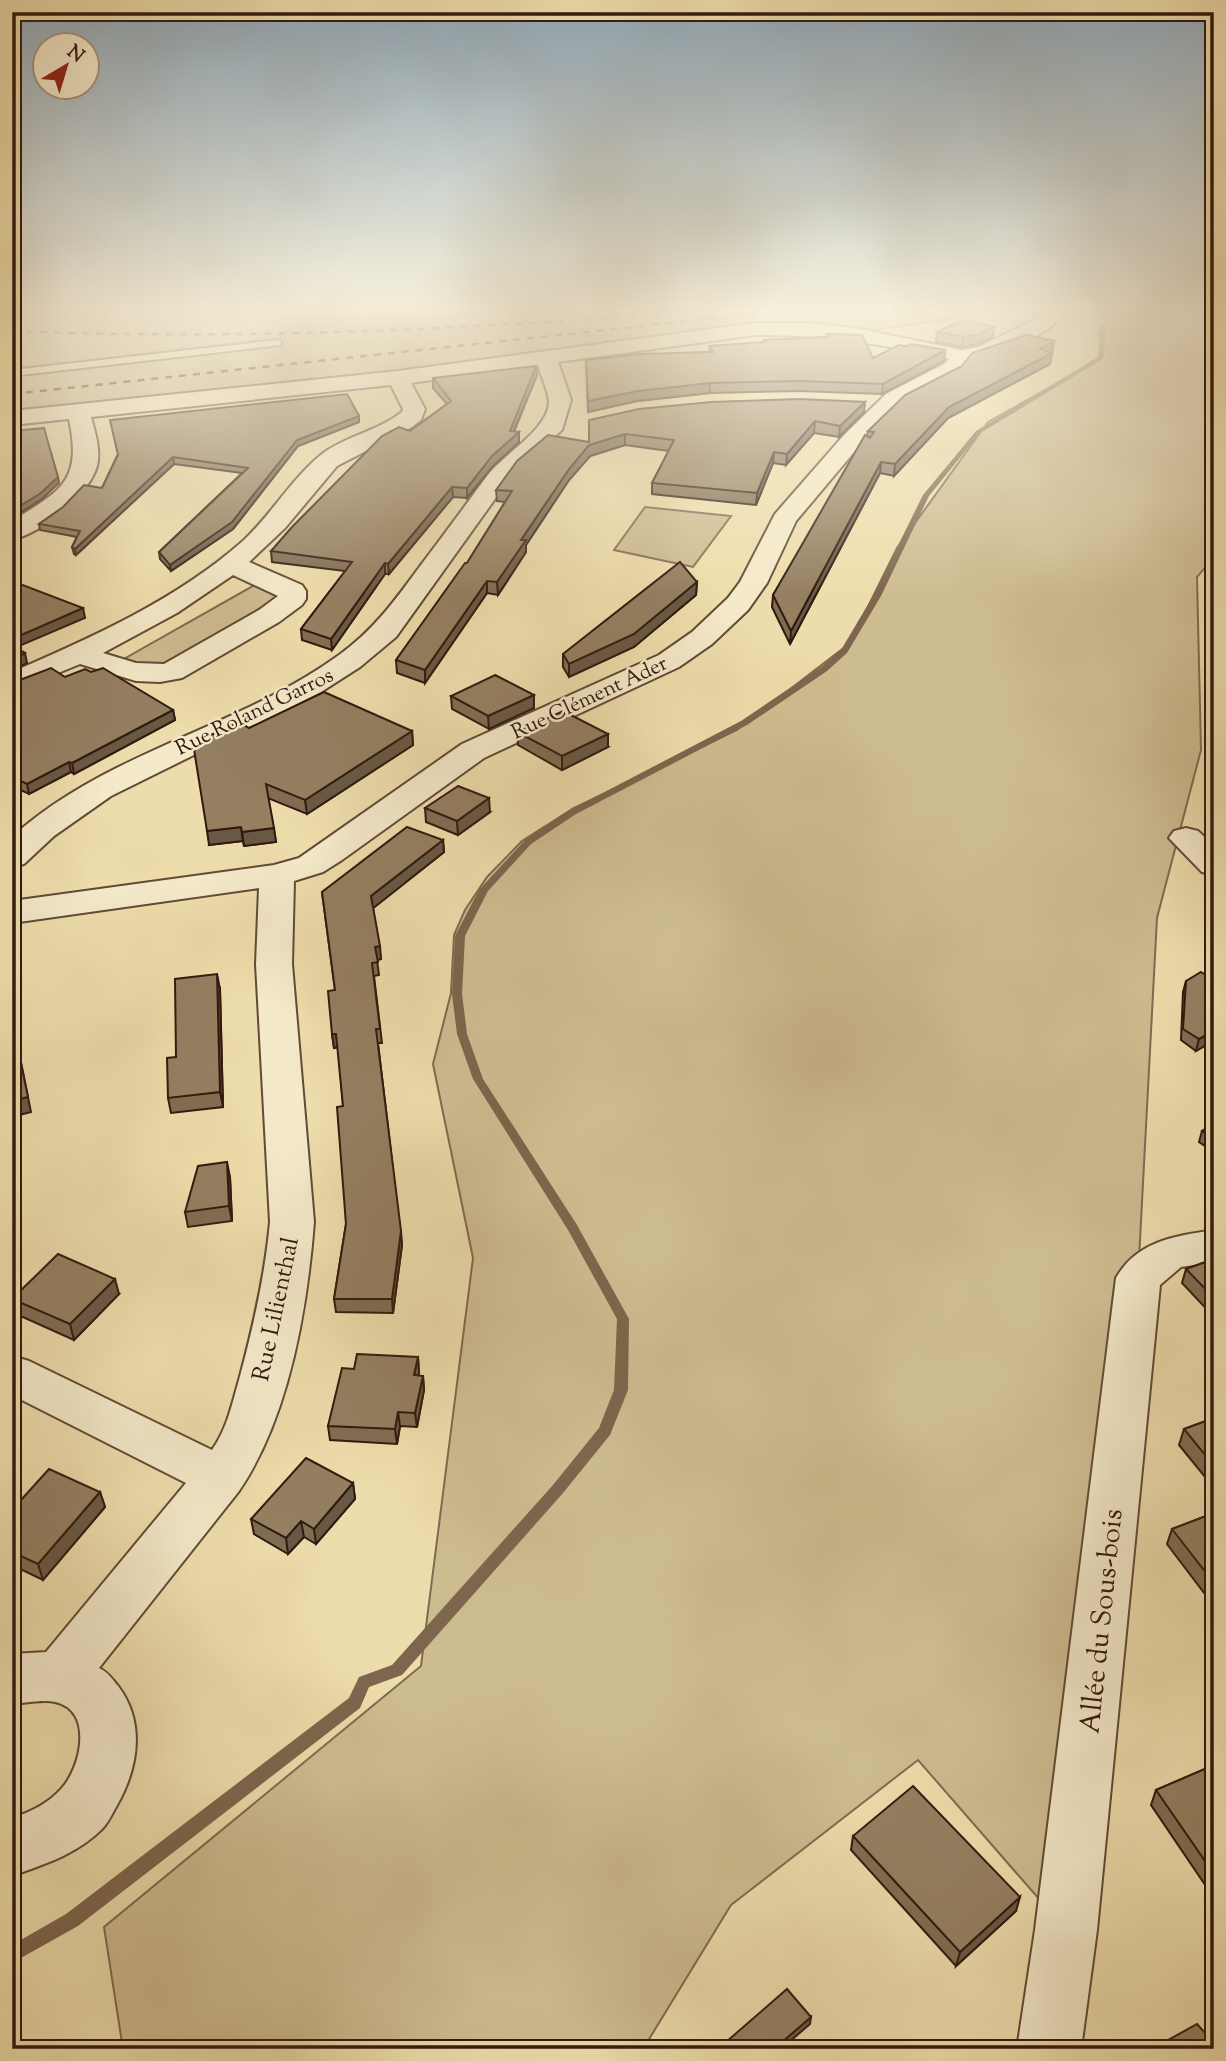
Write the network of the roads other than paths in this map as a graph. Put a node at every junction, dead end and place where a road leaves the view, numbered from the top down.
1 (155, 403) edge
2 (411, 403) edge
3 (560, 403) edge
4 (875, 403) edge
5 (888, 404) joint
6 (79, 411) junction
7 (12, 418) edge
8 (12, 532) edge
9 (230, 564) junction
10 (79, 654) junction
11 (12, 683) edge
12 (1186, 838) dead end
13 (12, 857) edge
14 (1214, 865) edge
15 (276, 875) junction
16 (12, 912) edge
17 (1214, 1246) edge
18 (12, 1374) edge
19 (221, 1478) junction
20 (36, 1678) edge
21 (12, 1847) edge
22 (1049, 2049) edge

1 - 6 street
2 - 9 street
3 - 13 street, Rue Roland Garros
4 - 5 street
5 - 15 street, Rue Clément Ader
6 - 7 street
6 - 8 street
9 - 10 street
9 - 10 street
10 - 11 street
12 - 14 street
15 - 16 street, Rue Clément Ader
15 - 19 street, Rue Lilienthal
17 - 22 street, Allée du Sous-bois
18 - 19 street
19 - 20 street, Rue Lilienthal
20 - 21 street, Rue Lilienthal

